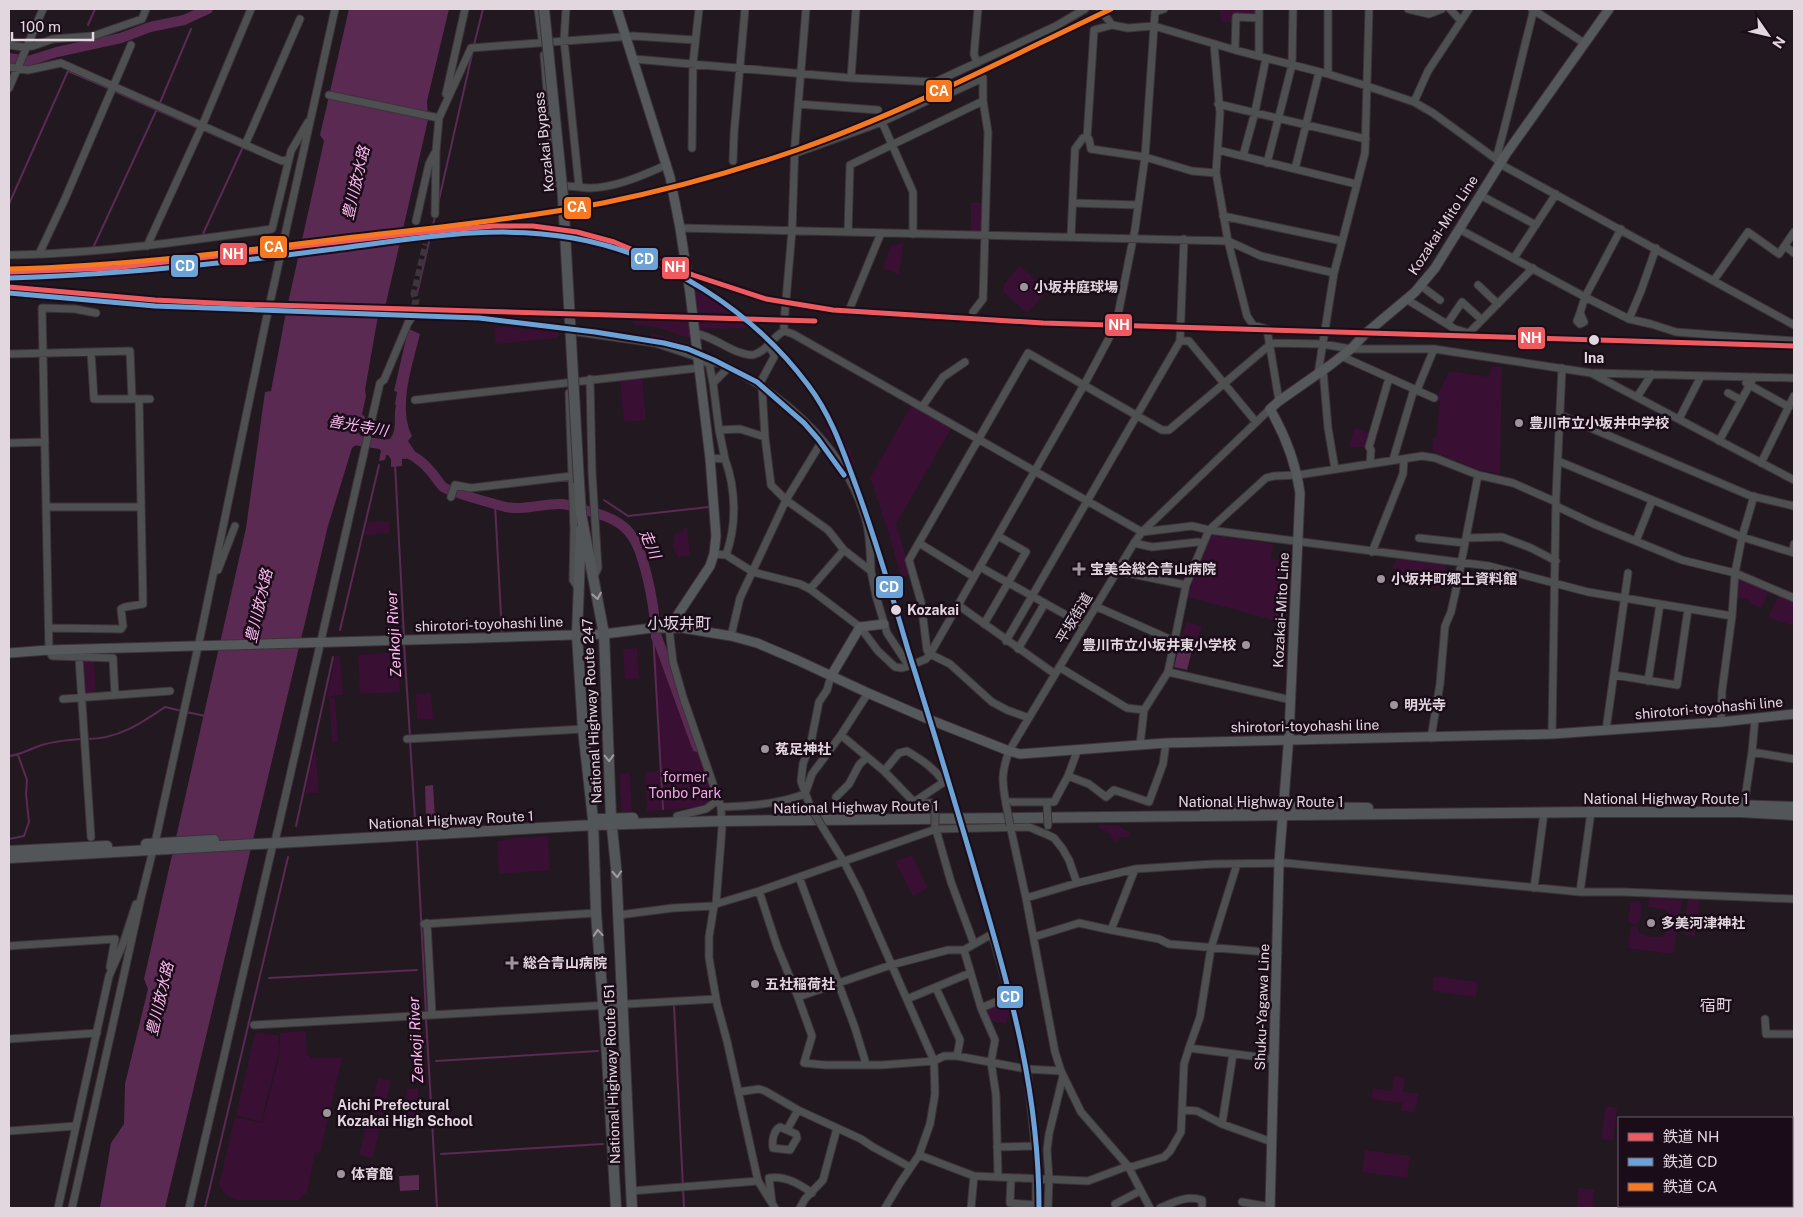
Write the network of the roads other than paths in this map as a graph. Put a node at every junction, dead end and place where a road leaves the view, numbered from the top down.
1 (43, 9) edge
2 (146, 9) edge
3 (252, 9) edge
4 (335, 9) edge
5 (465, 9) edge
6 (538, 9) edge
7 (544, 9) edge
8 (566, 9) edge
9 (618, 9) edge
10 (699, 9) edge
11 (745, 9) edge
12 (806, 9) edge
13 (856, 9) edge
14 (978, 9) edge
15 (1085, 9) edge
16 (1100, 9) edge
17 (1164, 9) edge
18 (1259, 9) edge
19 (1294, 9) edge
20 (1328, 9) edge
21 (1369, 9) edge
22 (1408, 9) edge
23 (1442, 9) edge
24 (1450, 9) edge
25 (1469, 9) edge
26 (1533, 9) edge
27 (1609, 9) edge
28 (1259, 18) junction
29 (300, 19) dead end
30 (1461, 21) junction
31 (1112, 25) junction
32 (1154, 26) junction
33 (626, 36) junction
34 (564, 40) junction
35 (694, 40) junction
36 (543, 42) junction
37 (1584, 43) junction
38 (9, 44) edge
39 (1214, 44) junction
40 (131, 45) dead end
41 (26, 48) junction
42 (1235, 50) junction
43 (1262, 57) junction
44 (634, 59) junction
45 (693, 63) junction
46 (977, 63) junction
47 (1292, 64) junction
48 (9, 67) edge
49 (740, 68) junction
50 (17, 69) junction
51 (1320, 72) junction
52 (800, 73) junction
53 (1328, 74) junction
54 (851, 78) junction
55 (1367, 86) junction
56 (9, 88) edge
57 (114, 88) junction
58 (329, 95) dead end
59 (983, 101) junction
60 (1414, 102) junction
61 (798, 104) junction
62 (1218, 104) junction
63 (442, 109) junction
64 (878, 110) dead end
65 (1255, 112) junction
66 (312, 115) junction
67 (438, 117) junction
68 (1278, 118) junction
69 (882, 122) junction
70 (1306, 125) junction
71 (202, 126) junction
72 (1087, 138) junction
73 (1366, 139) junction
74 (892, 144) junction
75 (245, 145) junction
76 (692, 148) dead end
77 (1218, 150) junction
78 (436, 151) junction
79 (796, 153) junction
80 (1243, 156) junction
81 (1145, 157) junction
82 (289, 159) junction
83 (733, 161) dead end
84 (1498, 161) junction
85 (1267, 162) junction
86 (666, 164) junction
87 (1295, 169) junction
88 (1216, 173) junction
89 (1356, 184) junction
90 (579, 187) junction
91 (1556, 194) junction
92 (1480, 195) junction
93 (1072, 203) junction
94 (1138, 205) junction
95 (435, 214) dead end
96 (1223, 216) junction
97 (416, 221) dead end
98 (1536, 226) junction
99 (680, 228) junction
100 (1459, 229) junction
101 (1620, 229) junction
102 (792, 231) junction
103 (848, 232) junction
104 (1794, 232) edge
105 (881, 233) junction
106 (913, 234) junction
107 (984, 235) junction
108 (1071, 236) junction
109 (1133, 239) junction
110 (1184, 239) junction
111 (1228, 240) junction
112 (1342, 241) junction
113 (147, 246) junction
114 (1785, 246) junction
115 (1656, 248) junction
116 (1794, 253) edge
117 (39, 254) junction
118 (9, 255) edge
119 (1514, 258) junction
120 (1532, 268) junction
121 (1334, 273) junction
122 (1714, 280) junction
123 (1420, 285) junction
124 (1478, 285) dead end
125 (1584, 297) junction
126 (1406, 300) junction
127 (1440, 300) dead end
128 (1498, 304) junction
129 (850, 308) dead end
130 (973, 312) dead end
131 (1580, 312) dead end
132 (96, 313) dead end
133 (412, 318) tunnel mouth
134 (1629, 319) junction
135 (1482, 320) junction
136 (1447, 324) junction
137 (1794, 325) edge
138 (784, 331) junction
139 (577, 332) dead end
140 (694, 334) junction
141 (1180, 341) junction
142 (1794, 341) edge
143 (1322, 344) junction
144 (1269, 345) junction
145 (769, 347) junction
146 (1434, 348) junction
147 (1351, 349) junction
148 (91, 352) junction
149 (43, 353) junction
150 (9, 354) edge
151 (1341, 356) junction
152 (698, 362) junction
153 (709, 362) junction
154 (965, 362) dead end
155 (728, 368) junction
156 (1562, 368) junction
157 (1321, 372) junction
158 (1591, 373) junction
159 (1652, 374) junction
160 (1701, 376) junction
161 (1734, 377) junction
162 (1754, 377) junction
163 (1389, 378) junction
164 (1794, 378) edge
165 (590, 379) junction
166 (569, 383) junction
167 (713, 383) junction
168 (1223, 384) junction
169 (1084, 385) junction
170 (1749, 385) junction
171 (760, 386) junction
172 (1415, 389) junction
173 (1728, 393) dead end
174 (1794, 396) edge
175 (1637, 397) junction
176 (1434, 398) dead end
177 (136, 399) junction
178 (150, 399) dead end
179 (415, 400) dead end
180 (1741, 400) junction
181 (1279, 401) junction
182 (1789, 406) junction
183 (922, 407) junction
184 (1270, 409) junction
185 (1136, 414) junction
186 (1560, 416) junction
187 (1679, 420) junction
188 (1256, 422) junction
189 (719, 430) junction
190 (765, 437) junction
191 (979, 440) junction
192 (1719, 440) junction
193 (822, 441) junction
194 (45, 442) junction
195 (9, 444) edge
196 (710, 458) junction
197 (725, 459) junction
198 (1404, 459) junction
199 (1393, 460) junction
200 (1558, 461) junction
201 (1761, 463) junction
202 (1370, 464) junction
203 (1335, 469) junction
204 (1035, 472) junction
205 (1298, 475) junction
206 (1478, 475) junction
207 (576, 479) junction
208 (1794, 480) edge
209 (1754, 496) junction
210 (451, 497) dead end
211 (786, 500) junction
212 (1087, 501) junction
213 (1652, 501) junction
214 (1556, 504) junction
215 (1794, 506) edge
216 (47, 507) junction
217 (141, 507) junction
218 (581, 514) junction
219 (235, 526) dead end
220 (1209, 530) junction
221 (1142, 532) junction
222 (998, 536) junction
223 (1742, 537) junction
224 (1419, 538) dead end
225 (1298, 541) junction
226 (1466, 541) junction
227 (1636, 542) junction
228 (919, 543) junction
229 (1134, 543) junction
230 (1203, 544) junction
231 (1794, 544) edge
232 (844, 550) junction
233 (1372, 552) junction
234 (1793, 553) edge
235 (714, 554) junction
236 (726, 555) junction
237 (1556, 561) junction
238 (1462, 562) junction
239 (980, 567) junction
240 (871, 571) junction
241 (1116, 571) junction
242 (753, 572) junction
243 (1628, 573) dead end
244 (1735, 574) junction
245 (214, 576) junction
246 (594, 576) junction
247 (974, 577) junction
248 (1008, 583) junction
249 (1556, 584) junction
250 (1186, 585) junction
251 (578, 588) junction
252 (810, 589) junction
253 (1031, 596) junction
254 (1625, 598) junction
255 (1794, 598) edge
256 (1045, 603) junction
257 (1660, 604) junction
258 (958, 605) junction
259 (1095, 606) junction
260 (1688, 609) junction
261 (1732, 616) junction
262 (884, 624) junction
263 (984, 624) junction
264 (1084, 625) junction
265 (860, 627) junction
266 (49, 628) junction
267 (669, 628) junction
268 (604, 634) junction
269 (577, 635) junction
270 (731, 636) junction
271 (1006, 641) junction
272 (1174, 641) junction
273 (317, 643) junction
274 (200, 646) junction
275 (1018, 649) junction
276 (49, 650) junction
277 (9, 653) edge
278 (930, 654) junction
279 (79, 658) junction
280 (909, 666) junction
281 (1059, 667) junction
282 (1168, 672) junction
283 (1055, 674) junction
284 (1614, 675) junction
285 (832, 676) junction
286 (1648, 680) junction
287 (170, 691) dead end
288 (868, 693) junction
289 (115, 695) junction
290 (81, 698) junction
291 (63, 699) dead end
292 (1291, 700) junction
293 (1144, 710) junction
294 (1794, 714) edge
295 (1029, 718) junction
296 (1755, 719) junction
297 (1720, 722) junction
298 (583, 729) junction
299 (1606, 730) junction
300 (1552, 734) junction
301 (841, 735) junction
302 (1431, 738) junction
303 (410, 739) dead end
304 (1288, 740) junction
305 (1166, 743) junction
306 (1140, 745) junction
307 (1078, 749) junction
308 (1009, 751) junction
309 (1752, 752) junction
310 (867, 757) junction
311 (1794, 759) edge
312 (884, 770) junction
313 (1068, 776) junction
314 (805, 794) junction
315 (836, 797) dead end
316 (718, 800) junction
317 (914, 802) junction
318 (1006, 803) junction
319 (1047, 804) junction
320 (1744, 805) junction
321 (1794, 807) edge
322 (1284, 811) junction
323 (1591, 812) junction
324 (1544, 813) junction
325 (722, 815) junction
326 (1794, 815) edge
327 (677, 816) junction
328 (593, 822) junction
329 (612, 822) junction
330 (1010, 827) junction
331 (936, 828) junction
332 (1042, 833) junction
333 (91, 837) dead end
334 (270, 841) junction
335 (158, 847) junction
336 (9, 851) edge
337 (9, 858) edge
338 (844, 862) junction
339 (1279, 863) junction
340 (1237, 864) junction
341 (1135, 869) junction
342 (799, 877) junction
343 (1077, 883) junction
344 (1534, 888) junction
345 (759, 891) junction
346 (1580, 892) junction
347 (141, 898) junction
348 (1026, 898) junction
349 (1794, 899) edge
350 (715, 905) junction
351 (596, 913) junction
352 (619, 915) junction
353 (1111, 930) junction
354 (1034, 937) junction
355 (974, 944) junction
356 (9, 946) edge
357 (1211, 948) junction
358 (964, 950) junction
359 (1278, 953) junction
360 (892, 965) junction
361 (970, 973) junction
362 (109, 976) junction
363 (838, 984) junction
364 (936, 988) junction
365 (798, 997) junction
366 (716, 999) junction
367 (907, 999) junction
368 (623, 1004) junction
369 (602, 1005) junction
370 (981, 1008) junction
371 (427, 1014) junction
372 (1765, 1019) dead end
373 (254, 1025) dead end
374 (97, 1033) junction
375 (1794, 1034) edge
376 (9, 1039) edge
377 (1189, 1048) junction
378 (1233, 1054) junction
379 (957, 1056) junction
380 (1274, 1059) junction
381 (934, 1061) junction
382 (992, 1062) junction
383 (866, 1064) junction
384 (1027, 1069) junction
385 (1062, 1074) junction
386 (738, 1092) junction
387 (798, 1110) junction
388 (1182, 1110) junction
389 (1222, 1124) junction
390 (76, 1126) junction
391 (837, 1128) junction
392 (9, 1130) edge
393 (787, 1130) dead end
394 (1272, 1142) junction
395 (997, 1147) junction
396 (919, 1155) junction
397 (1128, 1166) junction
398 (910, 1167) junction
399 (974, 1176) junction
400 (998, 1177) junction
401 (1011, 1178) junction
402 (1036, 1178) junction
403 (1049, 1178) junction
404 (758, 1181) junction
405 (631, 1191) junction
406 (1140, 1191) junction
407 (812, 1193) junction
408 (1242, 1202) dead end
409 (1115, 1204) dead end
410 (774, 1207) edge
411 (58, 1208) edge
412 (72, 1208) edge
413 (188, 1208) edge
414 (616, 1208) edge
415 (632, 1208) edge
416 (800, 1208) edge
417 (885, 1208) edge
418 (971, 1208) edge
419 (1048, 1208) edge
420 (1150, 1208) edge
421 (1160, 1208) edge
422 (1202, 1208) edge
423 (1270, 1208) edge

1 - 41 street
2 - 41 street
3 - 71 street
4 - 66 street
5 - 63 street
6 - 36 street
7 - 207 highway, Kozakai Bypass, bridge
8 - 34 street
9 - 33 main road
10 - 35 street
11 - 49 street
12 - 52 street
13 - 54 street
14 - 46 street
15 - 46 street
16 - 31 street
17 - 32 street
18 - 28 street
19 - 47 street
20 - 53 street
21 - 55 street
22 - 23 street
24 - 30 street
25 - 30 street
26 - 37 street
26 - 84 street
27 - 37 main road, Kozakai-Mito Line
28 - 42 street
28 - 43 street
29 - 75 street
30 - 60 street
31 - 32 street
31 - 72 street
32 - 39 street
32 - 81 street
33 - 34 street
33 - 35 street
33 - 44 main road
34 - 36 street
34 - 90 street
35 - 45 street
36 - 63 street
36 - 90 street
37 - 84 main road, Kozakai-Mito Line
38 - 41 street
39 - 42 street
39 - 62 street
40 - 57 street
41 - 50 street
42 - 43 street
43 - 47 street
43 - 65 street
44 - 45 street
44 - 86 main road
45 - 49 street
45 - 76 street
46 - 54 street
47 - 51 street
47 - 68 street
48 - 50 street
49 - 52 street
49 - 83 street
50 - 56 street
50 - 57 street
51 - 53 street
51 - 70 street
52 - 54 street
52 - 61 street
53 - 55 street
55 - 60 street
55 - 73 street
57 - 71 street
57 - 117 street
58 - 67 street
59 - 69 street
59 - 74 street
59 - 107 street
60 - 84 street
61 - 64 street
61 - 79 street
62 - 65 street
62 - 77 street
63 - 67 street
65 - 68 street
65 - 80 street
66 - 82 street
66 - 245 street
67 - 78 street
68 - 70 street
68 - 85 street
69 - 74 street
69 - 79 street
70 - 73 street
70 - 87 street
71 - 75 street
71 - 113 street
72 - 81 street
72 - 93 street
73 - 89 street
74 - 103 street
74 - 106 street
75 - 82 street
77 - 80 street
77 - 88 street
78 - 95 street
78 - 97 street
79 - 102 street
80 - 85 street
81 - 88 street
81 - 94 street
82 - 113 street
84 - 91 street
84 - 92 main road, Kozakai-Mito Line
85 - 87 street
86 - 90 street
86 - 99 main road
87 - 89 street
88 - 96 street
89 - 112 street
91 - 98 street
91 - 101 street
92 - 98 street
92 - 100 main road, Kozakai-Mito Line
93 - 94 street
93 - 108 street
94 - 109 street
96 - 111 street
96 - 112 street
98 - 119 street
99 - 102 street
99 - 140 main road
100 - 119 street
100 - 123 main road, Kozakai-Mito Line
101 - 115 street
101 - 125 street
102 - 103 street
102 - 138 street
103 - 105 street
104 - 114 street
105 - 106 street
105 - 129 street
106 - 107 street
107 - 108 street
107 - 130 street
108 - 109 street
109 - 110 street
109 - 169 street
110 - 111 street
110 - 141 street
111 - 121 street
111 - 144 street
112 - 121 street
113 - 117 street
114 - 116 street
114 - 122 street
115 - 122 street
115 - 134 street
117 - 118 street
119 - 120 street
120 - 125 street
120 - 128 street
121 - 143 street
122 - 137 street
123 - 126 main road, Kozakai-Mito Line
123 - 127 street
124 - 128 street
125 - 131 street
125 - 134 street
126 - 136 street
126 - 147 main road, Kozakai-Mito Line
128 - 135 street
132 - 149 street
133 - 273 street
134 - 142 street
135 - 136 street
135 - 136 street
138 - 145 street
138 - 183 street
139 - 152 street
140 - 145 street
140 - 152 main road
141 - 168 street
141 - 185 street
143 - 144 street
143 - 147 street
143 - 157 street
144 - 168 street
144 - 181 street
145 - 171 street
146 - 147 street
146 - 156 street
146 - 172 street
147 - 151 main road, Kozakai-Mito Line
148 - 149 street
148 - 177 street
148 - 177 street
149 - 150 street
149 - 194 street
151 - 157 main road, Kozakai-Mito Line
151 - 163 street
152 - 153 street
152 - 165 street
152 - 196 main road
153 - 155 street
153 - 167 street
154 - 183 street
155 - 167 street
155 - 171 street
156 - 158 street
156 - 186 street
157 - 181 main road, Kozakai-Mito Line
157 - 203 street
158 - 159 street
158 - 175 street
159 - 160 street
159 - 175 street
160 - 161 street
160 - 187 street
161 - 162 street
161 - 170 street
162 - 164 street
162 - 170 street
163 - 172 street
163 - 202 street
165 - 166 street
165 - 246 street
166 - 179 street
166 - 207 street
167 - 189 street
168 - 185 street
168 - 188 street
169 - 185 street
169 - 191 street
169 - 204 street
170 - 180 street
170 - 182 street
171 - 190 street
171 - 193 street
172 - 176 street
172 - 199 street
173 - 180 street
174 - 182 street
175 - 187 street
177 - 178 street
177 - 217 street
180 - 192 street
181 - 184 main road, Kozakai-Mito Line
182 - 201 street
183 - 191 street
184 - 188 street, 平坂街道
184 - 205 main road, Kozakai-Mito Line
185 - 212 street
186 - 200 street
186 - 209 street
187 - 192 street
188 - 221 street, 平坂街道
189 - 190 street
189 - 197 street
190 - 211 street
191 - 204 street
191 - 228 street
192 - 201 street
193 - 211 street
193 - 240 street
194 - 195 street
194 - 216 street
196 - 197 street
196 - 235 main road
197 - 236 street
198 - 199 street
198 - 206 street
198 - 233 street
199 - 202 street
200 - 213 street
200 - 214 street
201 - 208 street
202 - 203 street
203 - 205 street
204 - 212 street
204 - 222 street
205 - 220 street
205 - 225 main road, Kozakai-Mito Line
206 - 214 street
206 - 226 street
207 - 210 street
207 - 218 highway, National Highway Route 247
207 - 251 street
209 - 215 street
209 - 223 street
211 - 232 street
211 - 242 street
212 - 221 street
212 - 253 street
213 - 223 street
213 - 227 street
214 - 227 street
214 - 237 street
216 - 217 street
216 - 266 street
217 - 266 street
218 - 246 highway, National Highway Route 247
218 - 251 highway, National Highway Route 247
219 - 245 street
220 - 221 street
220 - 225 street
220 - 230 street
221 - 229 street, 平坂街道
222 - 239 street
222 - 248 street
223 - 234 street
223 - 244 street
224 - 226 street
225 - 233 street
225 - 292 main road, Kozakai-Mito Line
226 - 237 street
226 - 238 street
227 - 244 street
228 - 247 street
228 - 278 street
229 - 230 street
229 - 241 street, 平坂街道
230 - 250 street
231 - 234 street
232 - 240 street
232 - 252 street
233 - 238 street
235 - 236 street
235 - 267 main road
236 - 242 street
237 - 249 street
238 - 249 street
238 - 302 street
239 - 247 street
239 - 248 street
240 - 262 street
241 - 250 street
241 - 259 street, 平坂街道
242 - 252 street
242 - 270 street
243 - 254 street
244 - 255 street
244 - 261 street
245 - 274 street
246 -> 268 highway, National Highway Route 247
247 - 258 street
248 - 253 street
248 - 263 street
249 - 254 street
249 - 300 street
250 - 272 street
251 - 269 highway, National Highway Route 247
252 - 265 street
253 - 256 street
253 - 271 street
254 - 257 street
254 - 284 street
256 - 264 street
256 - 275 street
257 - 260 street
257 - 286 street
258 - 263 street
258 - 278 street
259 - 264 street, 平坂街道
259 - 272 street
260 - 261 street
260 - 286 street
261 - 297 street
262 - 265 main road
262 - 280 street
263 - 271 street
264 - 281 street, 平坂街道
265 - 280 street
265 - 285 main road
266 - 276 street
267 - 268 main road, shirotori-toyohashi line
267 - 270 main road, shirotori-toyohashi line
267 - 316 street
268 - 269 main road, shirotori-toyohashi line
268 -> 329 highway, National Highway Route 247
269 - 273 main road, shirotori-toyohashi line
269 - 298 highway, National Highway Route 247
270 - 285 main road, shirotori-toyohashi line
271 - 275 street
272 - 282 street
273 - 274 main road, shirotori-toyohashi line
273 - 334 street
274 - 276 main road, shirotori-toyohashi line
274 - 335 street
275 - 283 street
276 - 277 main road, shirotori-toyohashi line
276 - 279 street
278 - 280 street
278 - 295 street
279 - 289 street
279 - 290 street
281 - 283 street, 平坂街道
281 - 293 street
282 - 292 street
282 - 293 street
283 - 295 street, 平坂街道
284 - 286 street
284 - 299 street
285 - 288 main road, shirotori-toyohashi line
285 - 314 street
287 - 289 street
288 - 301 street
288 - 308 main road, shirotori-toyohashi line
289 - 290 street
290 - 291 street
290 - 333 street
292 - 304 main road, Kozakai-Mito Line
293 - 306 street
294 - 296 main road, shirotori-toyohashi line
295 - 308 street, 平坂街道
296 - 297 main road, shirotori-toyohashi line
296 - 309 street
297 - 299 main road, shirotori-toyohashi line
298 - 303 street
298 - 328 highway, National Highway Route 247
299 - 300 main road, shirotori-toyohashi line
300 - 302 main road, shirotori-toyohashi line
301 - 310 street
301 - 314 street
302 - 304 main road, shirotori-toyohashi line
304 - 305 main road, shirotori-toyohashi line
304 - 322 main road, Kozakai-Mito Line
305 - 306 main road, shirotori-toyohashi line
305 - 313 street
306 - 307 main road, shirotori-toyohashi line
307 - 308 main road, shirotori-toyohashi line
307 - 313 street
308 - 318 street, 平坂街道
309 - 311 street
309 - 320 street
310 - 312 street
310 - 315 street
312 - 317 street
312 - 317 street
313 - 319 street
314 - 325 street
314 - 338 street, bridge
316 - 325 street
316 - 327 street
317 - 331 street, bridge
318 - 319 street
318 - 330 street, 平坂街道, bridge
319 - 332 street, bridge
320 - 321 highway, National Highway Route 1
320 - 322 highway, National Highway Route 1
322 - 324 highway, National Highway Route 1
322 - 325 highway, National Highway Route 1
322 - 339 main road, Shuku-Yagawa Line
323 - 324 highway, National Highway Route 1
323 - 326 highway, National Highway Route 1
323 - 346 street
324 - 344 street
325 - 327 highway, National Highway Route 1
325 - 329 highway, National Highway Route 1
325 - 350 street
327 - 329 highway, National Highway Route 1
328 - 329 highway, National Highway Route 1
328 - 334 highway, National Highway Route 1
328 - 351 highway, National Highway Route 151
329 -> 352 highway, National Highway Route 151
330 - 331 street
330 - 332 street
330 - 348 street, 平坂街道
331 - 338 street
331 - 355 street
332 - 343 street
334 - 335 highway, National Highway Route 1
334 - 413 street
335 - 336 highway, National Highway Route 1
335 - 337 highway, National Highway Route 1
335 - 347 street
338 - 342 street
338 - 360 street
339 - 340 street
339 - 344 street
339 - 359 main road, Shuku-Yagawa Line
340 - 341 street
340 - 357 street
341 - 343 street
341 - 353 street
342 - 345 street
342 - 363 street
343 - 348 street
344 - 346 street
345 - 350 street
345 - 365 street
346 - 349 street
347 - 362 street
347 - 412 street
348 - 354 street, 平坂街道
350 - 352 street
350 - 366 street
369 -> 351 highway, National Highway Route 151
351 - 371 street
352 - 368 highway, National Highway Route 151
353 - 354 street
353 - 357 street
354 - 385 street, 平坂街道
355 - 358 street
355 - 370 street
356 - 362 street
357 - 359 street
357 - 377 street
358 - 360 street
358 - 361 street
359 - 380 main road, Shuku-Yagawa Line
360 - 363 street
360 - 367 street
361 - 364 street
361 - 370 street
362 - 374 street
363 - 365 street
363 - 383 street
364 - 367 street
364 - 379 street
365 - 383 street
366 - 368 street
366 - 386 street
367 - 381 street
368 - 369 street
368 - 405 highway, National Highway Route 151
369 - 371 street
369 - 414 highway, National Highway Route 151
370 - 382 street
371 - 373 street
372 - 375 street
374 - 376 street
374 - 390 street
377 - 378 street
377 - 388 street
378 - 380 street
378 - 389 street
379 - 381 street
379 - 382 street
380 - 394 main road, Shuku-Yagawa Line
381 - 383 street
381 - 396 street
382 - 384 street
382 - 395 street
384 - 385 street
384 - 395 street
385 - 397 street, 平坂街道
385 - 403 street
386 - 387 street
386 - 404 street
387 - 391 street
387 - 393 street
388 - 389 street
388 - 397 street
389 - 394 street
390 - 392 street
390 - 411 street
391 - 398 street
391 - 407 street
394 - 423 main road, Shuku-Yagawa Line
395 - 400 street
396 - 398 street
396 - 399 street
397 - 403 street
397 - 406 street, 平坂街道
398 - 417 street
399 - 400 street
399 - 418 street
400 - 401 street
401 - 402 street
401 - 402 street
402 - 403 street
403 - 419 street
404 - 405 street
404 - 410 street
405 - 415 highway, National Highway Route 151
406 - 409 street
406 - 420 street, 平坂街道
407 - 410 street
407 - 416 street
408 - 423 street
421 - 422 street

